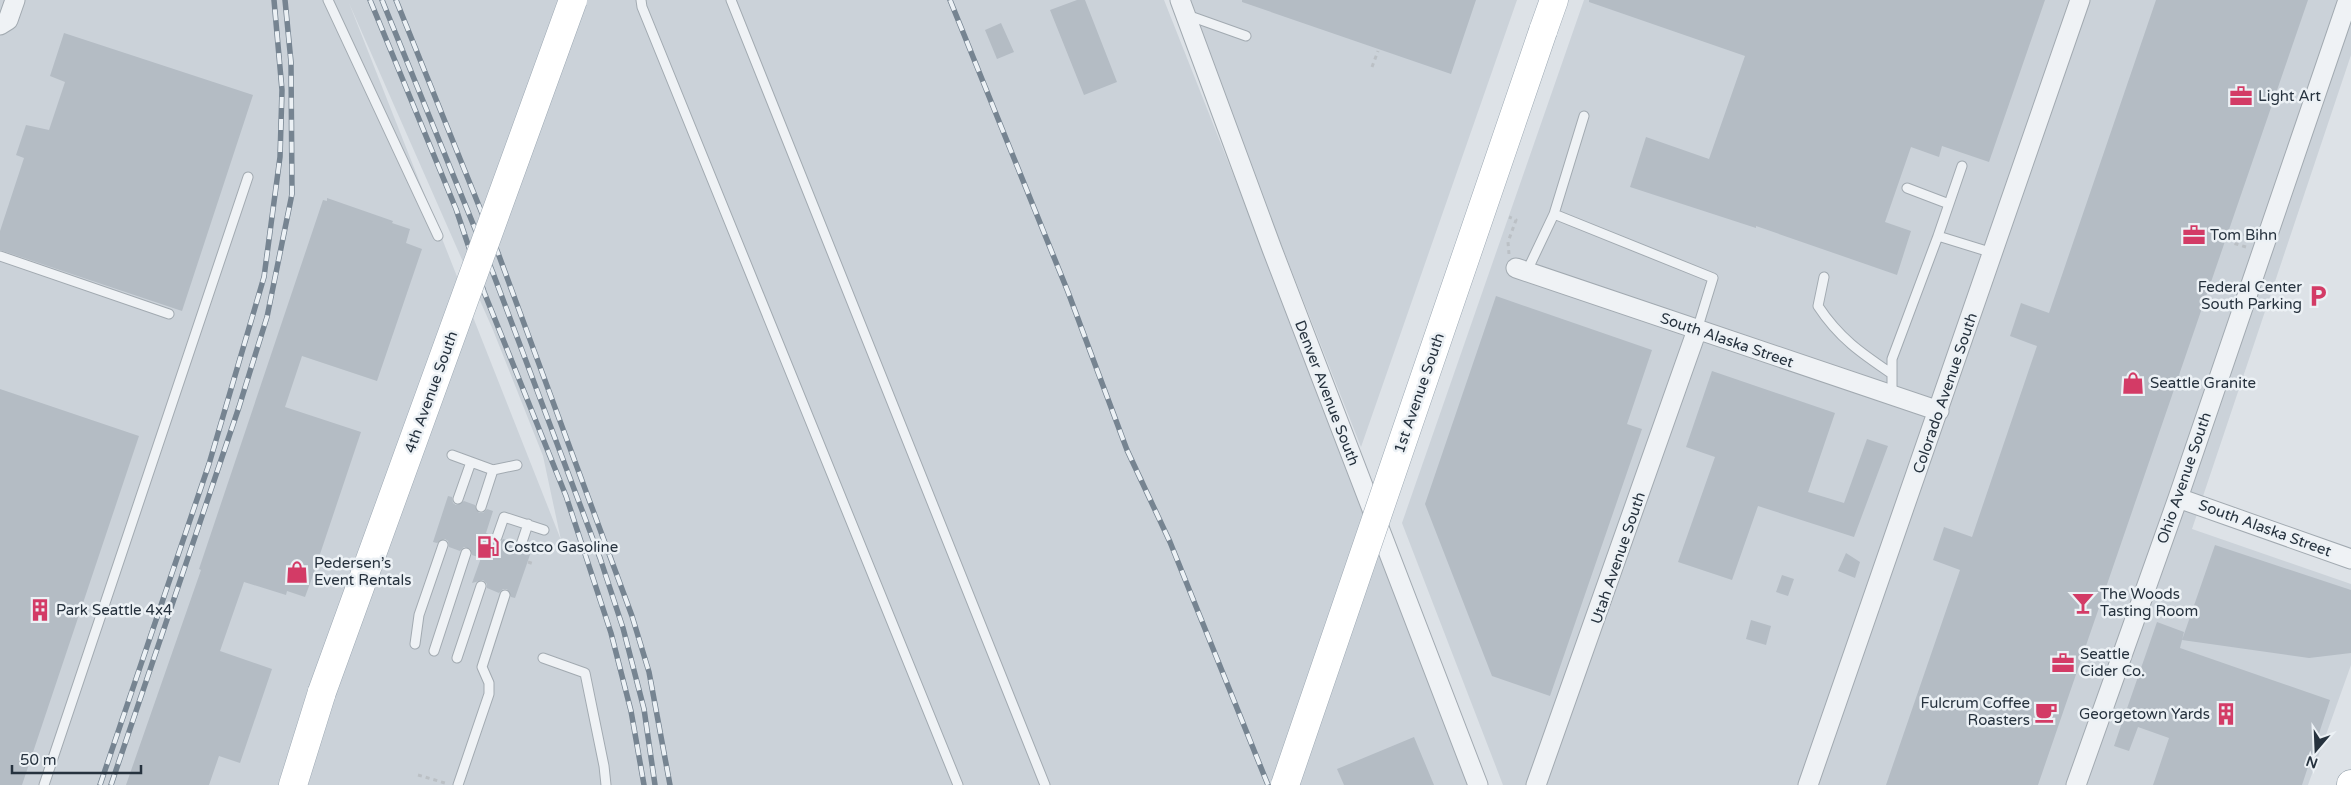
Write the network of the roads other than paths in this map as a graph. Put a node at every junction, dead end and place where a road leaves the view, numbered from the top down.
1 (15, 0) edge
2 (328, 0) edge
3 (573, 0) edge
4 (641, 0) edge
5 (731, 0) edge
6 (1554, 0) edge
7 (2080, 0) edge
8 (2348, 0) edge
9 (1186, 5) edge
10 (0, 24) edge
11 (1246, 36) dead end
12 (1584, 116) dead end
13 (1962, 166) dead end
14 (248, 176) dead end
15 (1907, 188) dead end
16 (1949, 204) junction
17 (1554, 214) junction
18 (438, 236) dead end
19 (1938, 236) junction
20 (1993, 253) junction
21 (0, 256) edge
22 (1521, 269) joint
23 (1824, 276) dead end
24 (169, 314) dead end
25 (1697, 330) junction
26 (1892, 374) junction
27 (1892, 396) junction
28 (1939, 411) junction
29 (452, 455) dead end
30 (471, 462) junction
31 (517, 465) dead end
32 (493, 470) junction
33 (2178, 498) junction
34 (458, 499) dead end
35 (481, 507) dead end
36 (528, 524) junction
37 (544, 530) dead end
38 (498, 537) dead end
39 (443, 545) dead end
40 (521, 545) dead end
41 (466, 553) dead end
42 (2351, 560) edge
43 (481, 586) dead end
44 (505, 595) dead end
45 (415, 644) dead end
46 (434, 650) dead end
47 (457, 658) dead end
48 (543, 658) dead end
49 (44, 785) edge
50 (293, 785) edge
51 (458, 785) edge
52 (606, 785) edge
53 (958, 785) edge
54 (1045, 785) edge
55 (1285, 785) edge
56 (1478, 785) edge
57 (1536, 785) edge
58 (1808, 785) edge
59 (2076, 785) edge

1 - 10 street
2 - 18 lane
3 - 50 main road, 4th Avenue South, bridge
4 - 53 lane
5 - 54 lane
6 - 55 main road, 1st Avenue South, bridge
7 - 20 street, Colorado Avenue South
8 - 33 street, Ohio Avenue South
9 - 11 lane
9 - 56 street, Denver Avenue South
12 - 17 lane
13 - 16 lane
14 - 49 lane
15 - 16 lane
16 - 19 lane
17 - 22 lane
17 - 25 lane
19 - 20 lane
19 - 26 lane
20 - 28 street, Colorado Avenue South
21 - 24 lane
22 - 25 street, South Alaska Street
23 - 26 lane
25 - 27 street, South Alaska Street
25 - 57 street, Utah Avenue South
26 - 27 lane
27 - 28 street, South Alaska Street
28 - 58 street, Colorado Avenue South
29 - 30 lane
30 - 32 lane
30 - 34 lane
31 - 32 lane
32 - 35 lane
33 - 42 street, South Alaska Street
33 - 59 street, Ohio Avenue South
36 - 37 lane
36 - 38 lane
36 - 40 lane
39 - 45 lane
41 - 46 lane
43 - 47 lane
44 - 51 lane
48 - 52 lane

